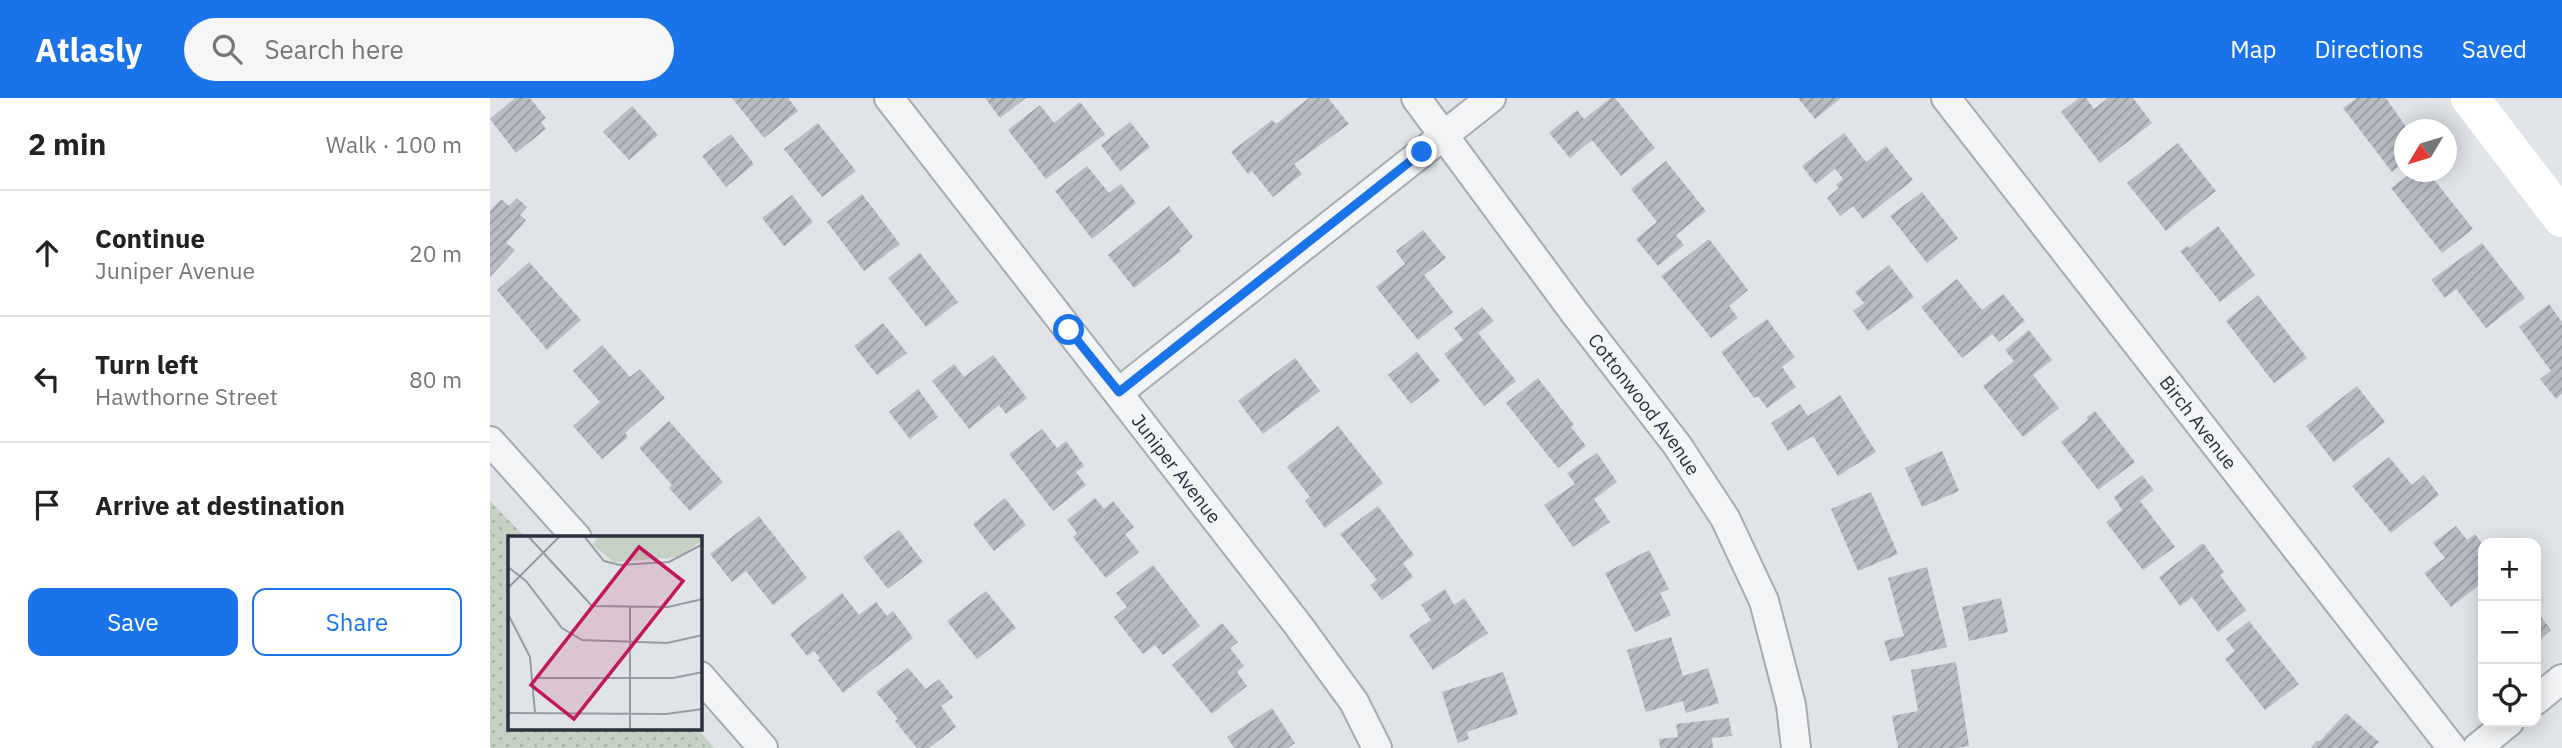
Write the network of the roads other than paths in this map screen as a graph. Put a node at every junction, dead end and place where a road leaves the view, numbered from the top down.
1 (889, 98) edge
2 (1416, 98) edge
3 (1491, 98) edge
4 (1946, 98) edge
5 (2470, 98) edge
6 (1444, 135) junction
7 (2562, 218) edge
8 (1119, 392) junction
9 (490, 441) edge
10 (576, 536) edge
11 (702, 678) edge
12 (2562, 679) edge
13 (2541, 696) edge
14 (2503, 727) edge
15 (763, 748) edge
16 (1377, 748) edge
17 (1796, 748) edge
18 (2452, 748) edge
19 (2477, 748) edge

1 - 8 street, Juniper Avenue
2 - 6 street, Cottonwood Avenue
3 - 6 street
4 - 18 street, Birch Avenue
5 - 7 street
6 - 8 street
6 - 17 street, Cottonwood Avenue
8 - 16 street, Juniper Avenue
9 - 10 street
11 - 15 street
12 - 13 street
14 - 19 street

